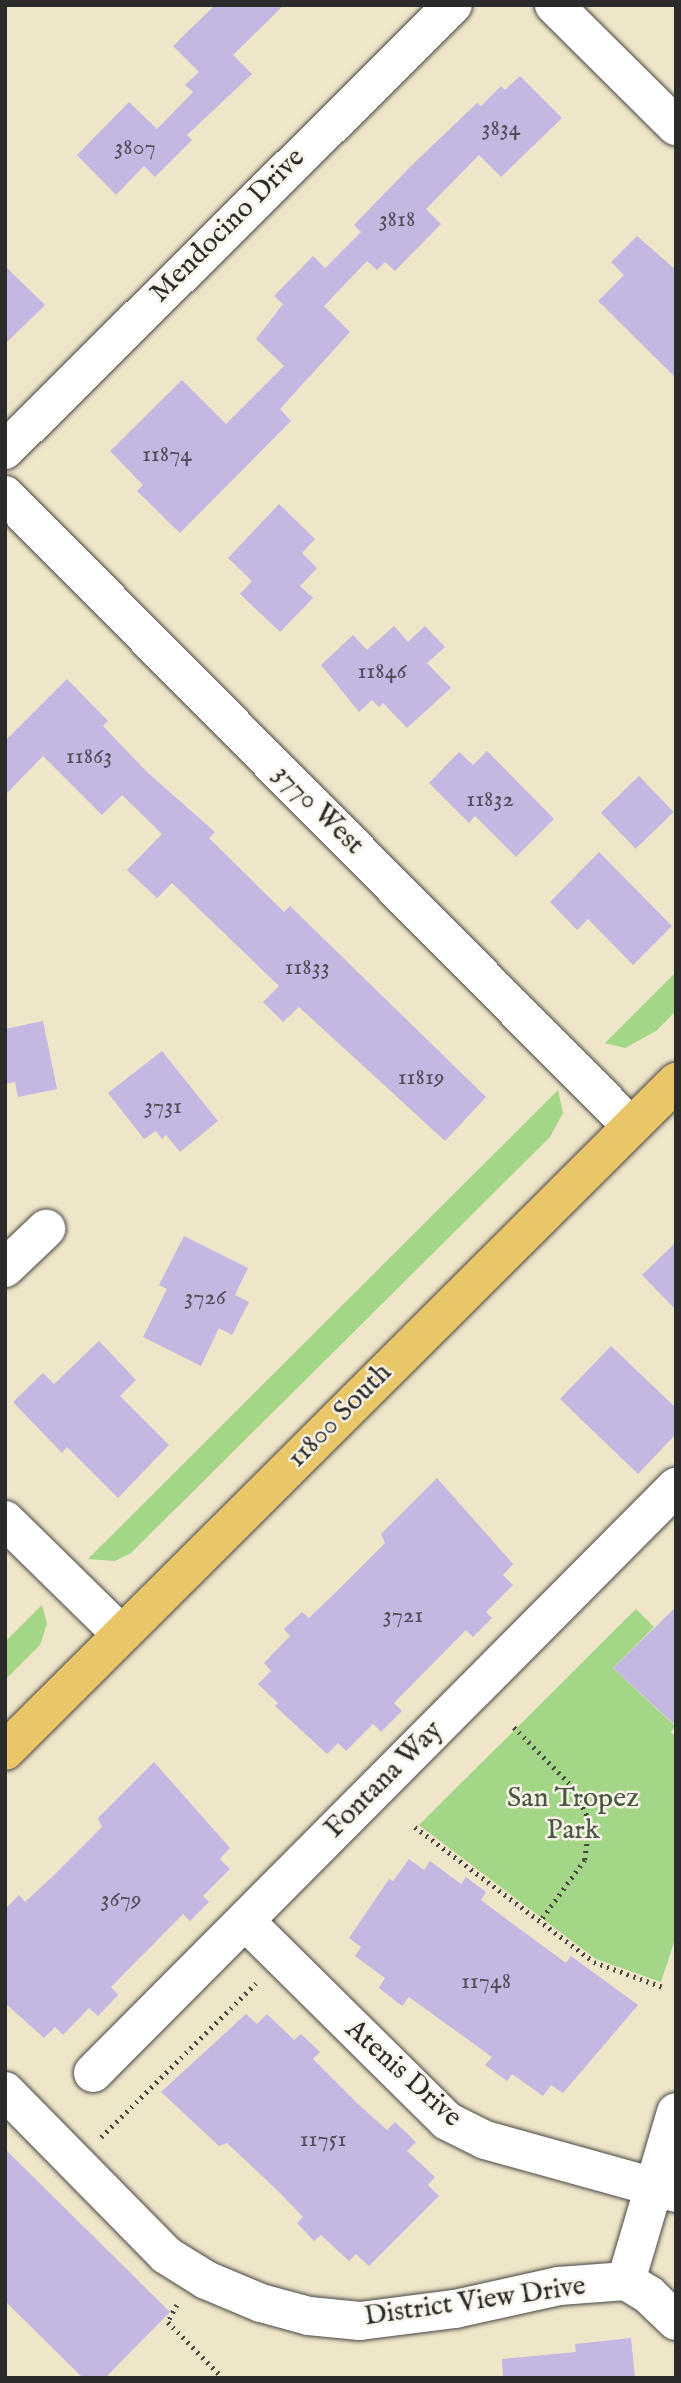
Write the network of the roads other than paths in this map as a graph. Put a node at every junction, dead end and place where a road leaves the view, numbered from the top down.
1 (453, 5) edge
2 (554, 5) edge
3 (676, 126) edge
4 (5, 450) edge
5 (5, 495) edge
6 (676, 1082) edge
7 (631, 1126) junction
8 (46, 1229) dead end
9 (5, 1268) edge
10 (676, 1488) edge
11 (5, 1520) edge
12 (121, 1634) junction
13 (5, 1751) edge
14 (244, 1921) junction
15 (93, 2073) dead end
16 (5, 2091) edge
17 (676, 2112) edge
18 (664, 2189) edge
19 (626, 2281) junction
20 (676, 2321) edge

1 - 4 street, Mendocino Drive
2 - 3 street
5 - 7 street, 3770 West
6 - 7 main road, 11800 South
7 - 12 main road, 11800 South
8 - 9 street
10 - 14 street, Fontana Way
11 - 12 street
12 - 13 main road, 11800 South
14 - 15 street, Fontana Way
14 - 18 street, Atenis Drive
16 - 19 street, District View Drive
17 - 18 street
18 - 19 street
19 - 20 street, District View Drive

